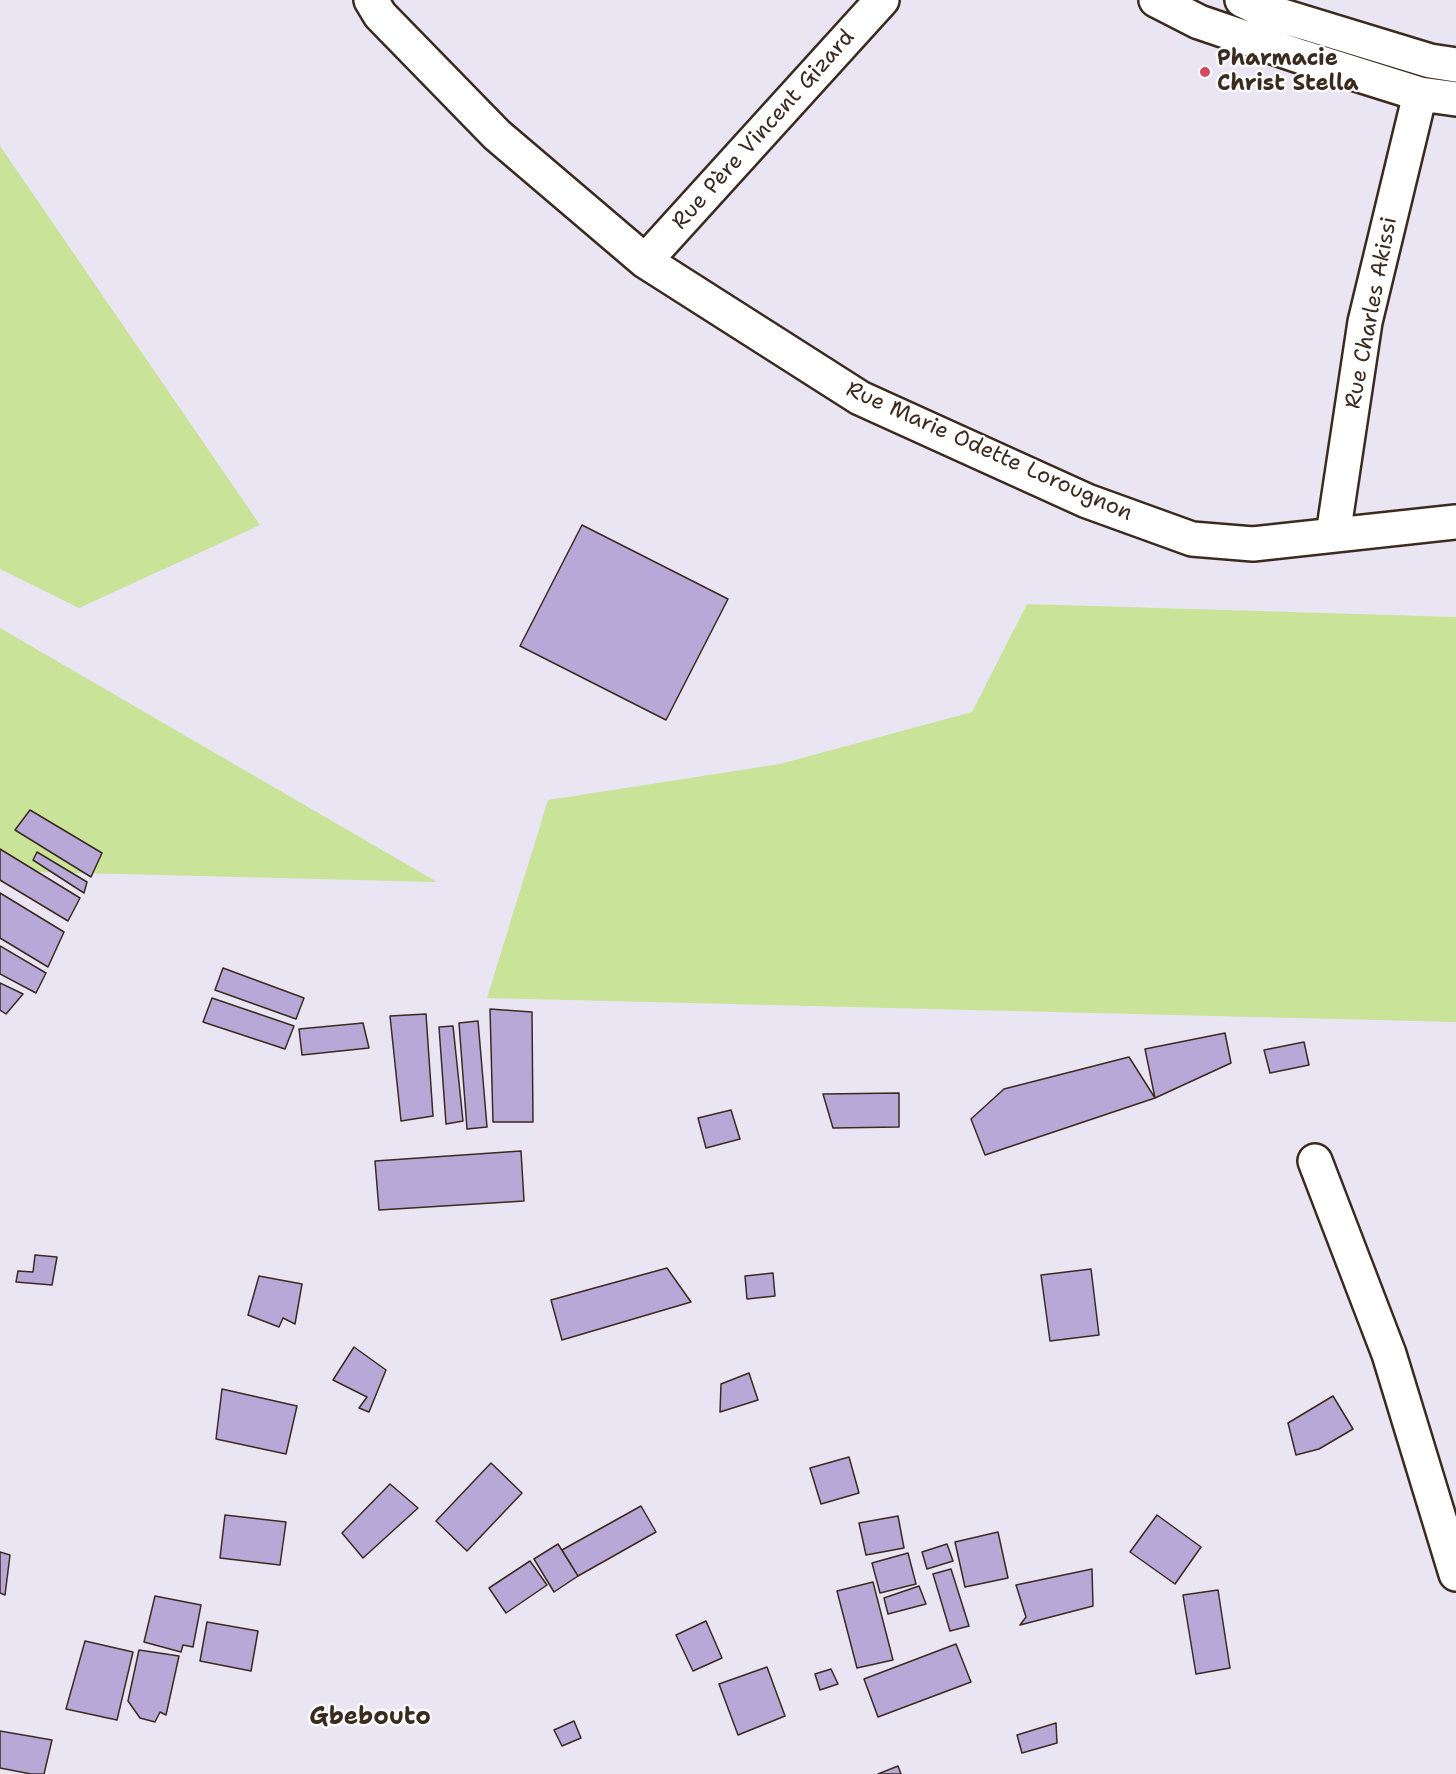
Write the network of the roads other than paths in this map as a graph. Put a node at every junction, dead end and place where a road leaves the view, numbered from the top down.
1 (371, 0) edge
2 (882, 0) edge
3 (1156, 0) edge
4 (1242, 0) edge
5 (1456, 65) edge
6 (1420, 94) junction
7 (1456, 99) edge
8 (645, 261) junction
9 (1456, 522) edge
10 (1333, 535) junction
11 (1315, 1161) dead end
12 (1456, 1574) edge

1 - 8 street, Rue Marie Odette Lorougnon
2 - 8 street, Rue Père Vincent Gizard
3 - 6 street
4 - 5 street
6 - 7 street
6 - 10 street, Rue Charles Akissi
8 - 10 street, Rue Marie Odette Lorougnon
9 - 10 street, Rue Marie Odette Lorougnon
11 - 12 street

